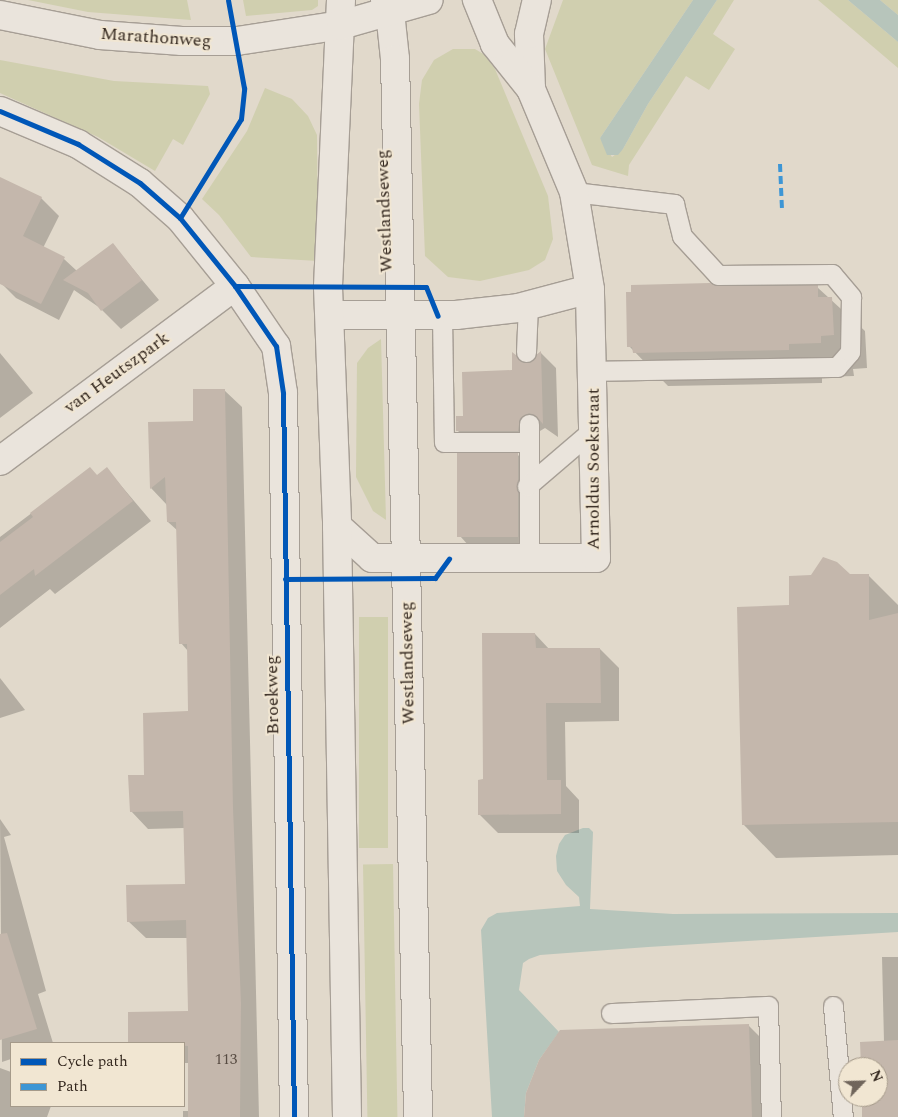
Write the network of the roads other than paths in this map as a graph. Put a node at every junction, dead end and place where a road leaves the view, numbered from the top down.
1 (429, 0) edge
2 (477, 0) edge
3 (537, 0) edge
4 (388, 6) edge
5 (341, 13) edge
6 (0, 15) edge
7 (531, 90) junction
8 (0, 111) edge
9 (574, 192) junction
10 (235, 286) junction
11 (590, 289) junction
12 (528, 305) junction
13 (401, 314) junction
14 (330, 315) junction
15 (442, 316) junction
16 (526, 352) dead end
17 (594, 372) junction
18 (595, 428) junction
19 (0, 461) edge
20 (528, 486) junction
21 (337, 526) junction
22 (529, 559) junction
23 (407, 560) junction
24 (833, 1006) dead end
25 (611, 1013) dead end
26 (294, 1117) edge
27 (347, 1117) edge
28 (418, 1117) edge
29 (771, 1117) edge
30 (843, 1117) edge

1 - 4 street, Marathonweg
2 - 7 street, Arnoldus Soekstraat
3 - 7 street
4 - 5 street, Marathonweg
4 - 13 street, Westlandseweg
5 - 6 street, Marathonweg
5 - 14 street
7 - 9 street, Arnoldus Soekstraat
8 - 10 street, Broekweg
9 - 11 street, Arnoldus Soekstraat
9 - 17 lane
10 - 19 street, van Heutszpark
10 - 26 street, Broekweg
11 - 12 street
11 - 17 street, Arnoldus Soekstraat
12 - 15 street
12 - 16 lane
13 - 14 street
13 - 15 street
13 - 23 street, Westlandseweg
14 - 21 street
15 - 20 lane
17 - 18 street, Arnoldus Soekstraat
18 - 20 lane
18 - 22 street, Arnoldus Soekstraat
20 - 22 lane
21 - 23 street, Arnoldus Soekstraat
21 - 27 street
22 - 23 street, Arnoldus Soekstraat
23 - 28 street, Westlandseweg
24 - 30 lane
25 - 29 lane

